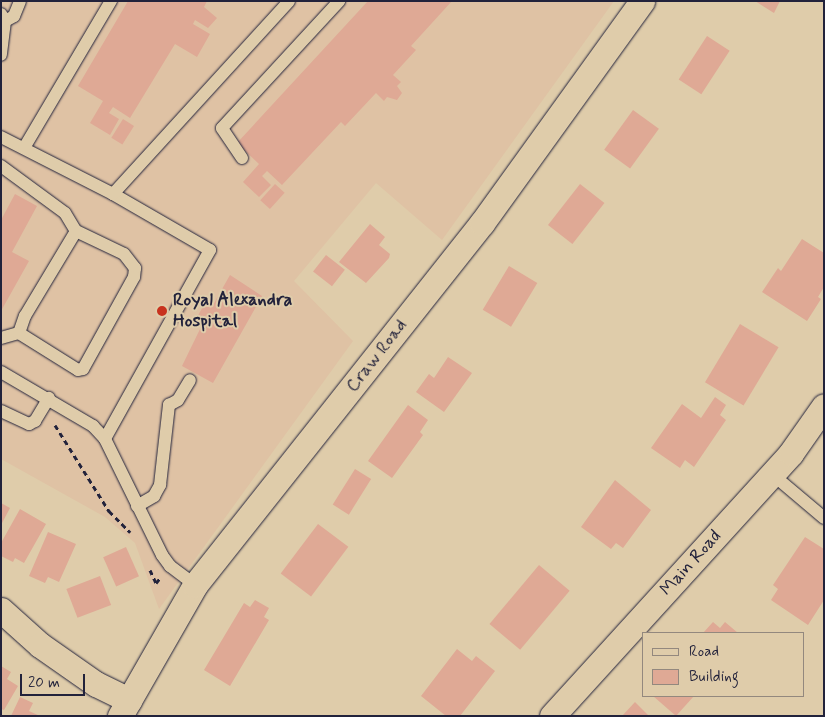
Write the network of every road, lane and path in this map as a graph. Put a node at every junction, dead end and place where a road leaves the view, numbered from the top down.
1 (20, 1) edge
2 (111, 1) edge
3 (289, 1) edge
4 (339, 1) edge
5 (642, 1) edge
6 (3, 18) edge
7 (1, 55) edge
8 (1, 137) edge
9 (24, 148) junction
10 (242, 158) dead end
11 (1, 166) edge
12 (113, 194) junction
13 (76, 230) junction
14 (19, 333) junction
15 (1, 338) edge
16 (1, 372) edge
17 (190, 380) dead end
18 (49, 398) junction
19 (824, 406) edge
20 (1, 411) edge
21 (40, 412) junction
22 (106, 439) junction
23 (772, 474) junction
24 (137, 506) junction
25 (824, 518) edge
26 (135, 536) dead end
27 (170, 566) junction
28 (149, 568) dead end
29 (195, 585) junction
30 (1, 610) edge
31 (124, 708) edge
32 (552, 716) edge

1 - 6 lane
2 - 9 lane
3 - 12 lane
4 - 10 lane
5 - 29 street, Craw Road
6 - 7 lane
8 - 9 lane
9 - 12 lane
11 - 13 lane
12 - 22 lane
13 - 14 lane
13 - 14 lane
14 - 15 lane
16 - 18 lane
17 - 24 lane
18 - 21 lane
18 - 22 lane
19 - 23 street, Main Road
20 - 21 lane
21 - 26 path
22 - 24 lane
23 - 25 lane
23 - 32 street, Main Road
24 - 27 lane
27 - 28 path
27 - 29 lane
29 - 31 street, Craw Road
30 - 31 street

